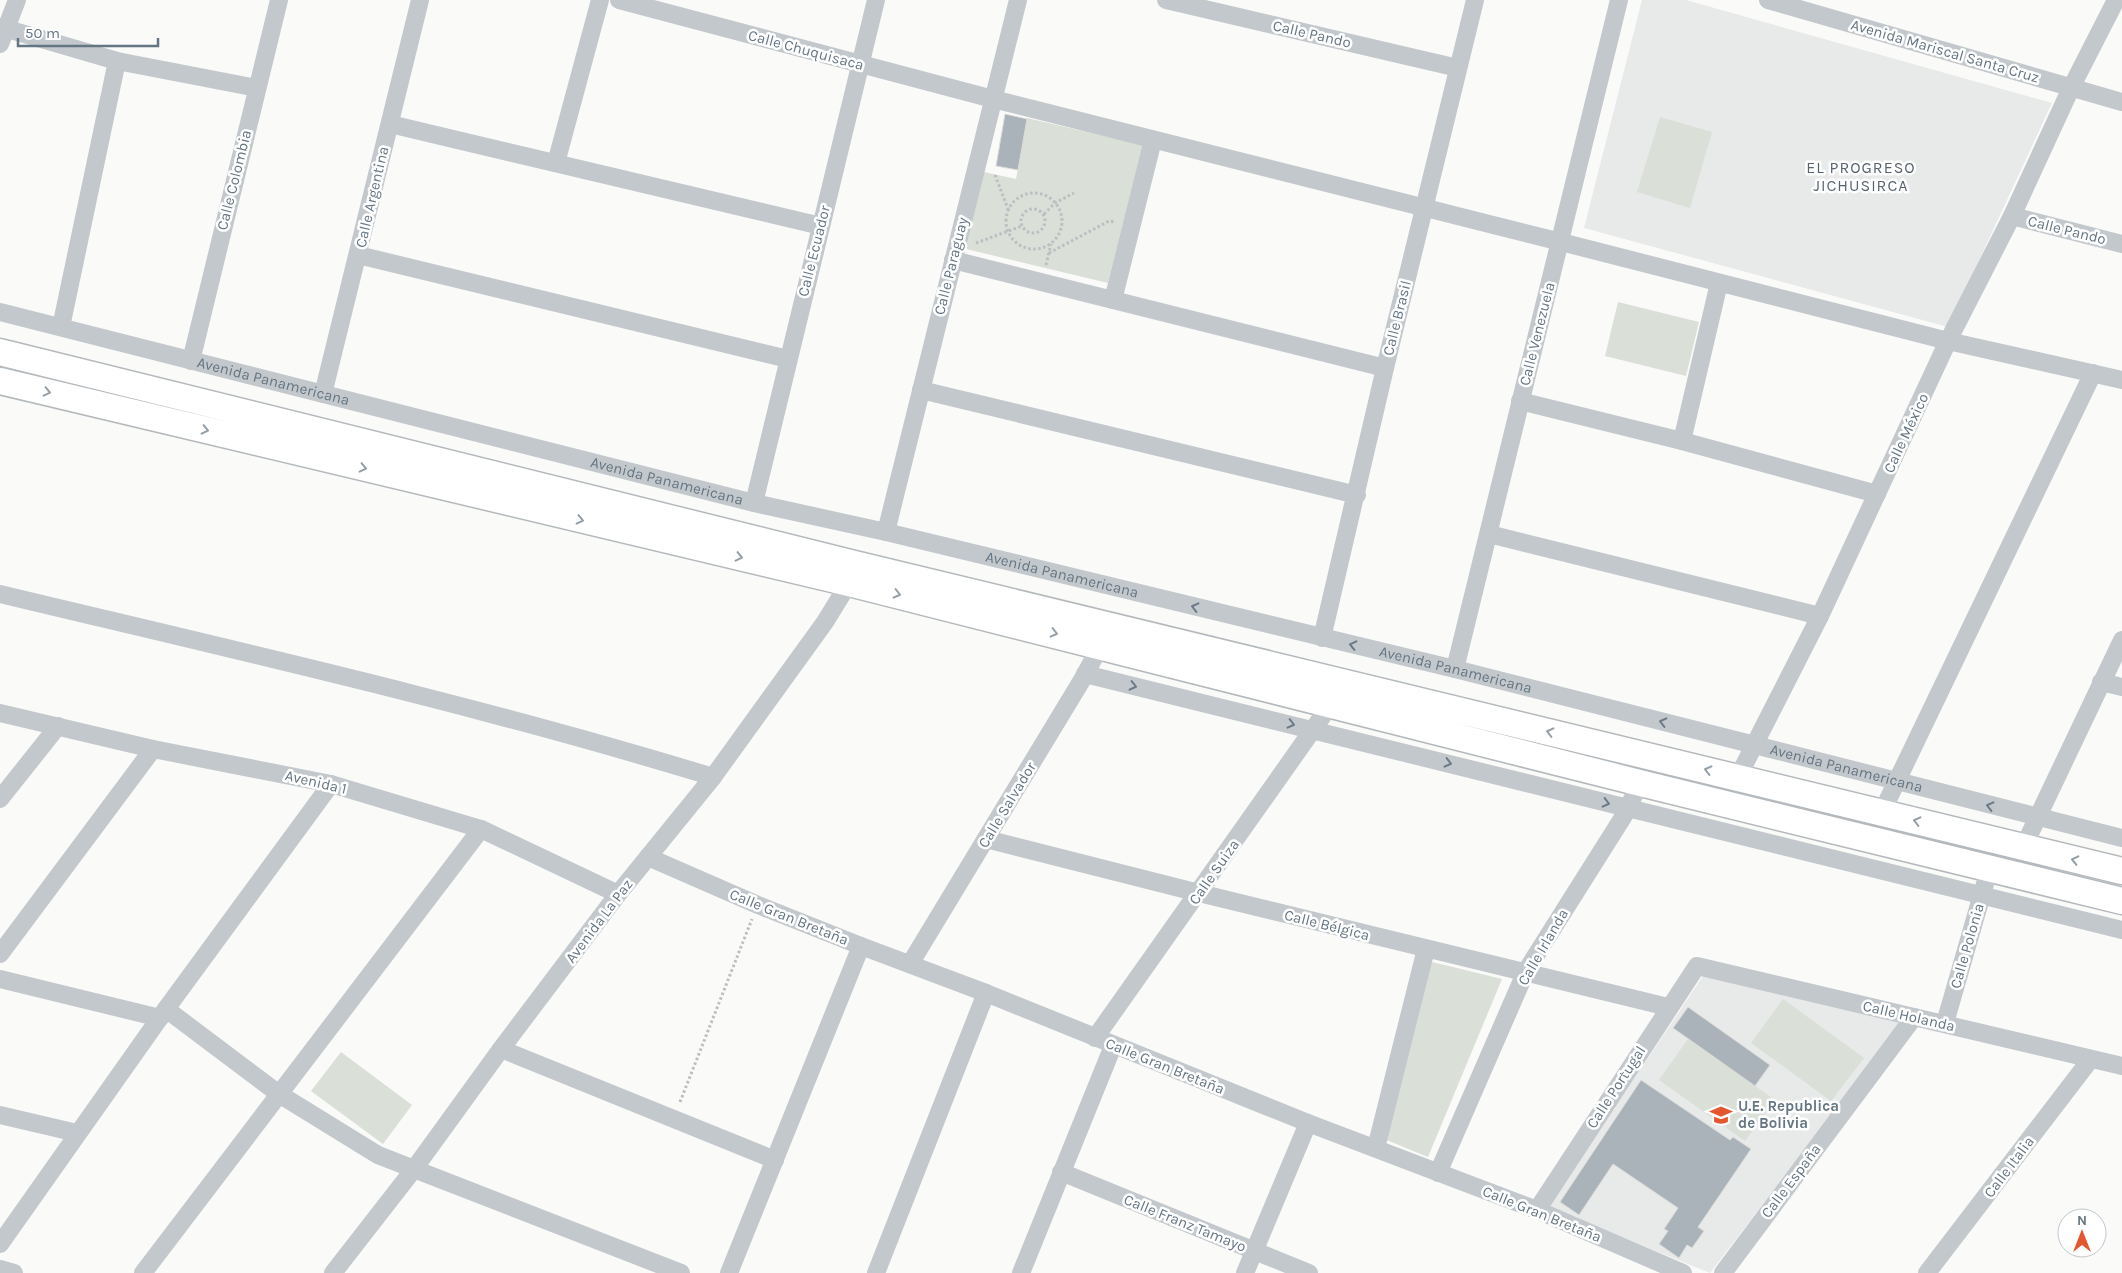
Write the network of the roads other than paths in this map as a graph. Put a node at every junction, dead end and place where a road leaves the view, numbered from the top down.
1 (17, 0) edge
2 (279, 0) edge
3 (420, 0) edge
4 (600, 0) edge
5 (619, 0) edge
6 (876, 0) edge
7 (1018, 0) edge
8 (1166, 0) edge
9 (1475, 0) edge
10 (1620, 0) edge
11 (1768, 0) edge
12 (2116, 0) edge
13 (2, 34) edge
14 (117, 61) junction
15 (860, 64) junction
16 (1458, 68) junction
17 (257, 88) junction
18 (2071, 88) junction
19 (993, 99) junction
20 (2122, 102) edge
21 (390, 124) junction
22 (1153, 140) junction
23 (556, 163) junction
24 (1425, 208) junction
25 (2012, 216) junction
26 (820, 226) junction
27 (1561, 242) junction
28 (2122, 244) edge
29 (358, 255) junction
30 (953, 260) junction
31 (1719, 283) junction
32 (1113, 300) junction
33 (0, 312) edge
34 (61, 327) junction
35 (1948, 341) junction
36 (0, 352) edge
37 (788, 359) junction
38 (191, 361) junction
39 (1385, 368) junction
40 (2093, 373) junction
41 (2122, 380) edge
42 (0, 381) edge
43 (921, 390) junction
44 (324, 394) junction
45 (1520, 401) junction
46 (1682, 441) junction
47 (1877, 494) junction
48 (1357, 495) junction
49 (754, 503) junction
50 (886, 532) junction
51 (1489, 534) junction
52 (852, 573) junction
53 (0, 594) edge
54 (1820, 616) junction
55 (1322, 638) junction
56 (2122, 640) edge
57 (1101, 645) junction
58 (1455, 669) junction
59 (1085, 674) junction
60 (2101, 682) junction
61 (2122, 687) edge
62 (1331, 704) junction
63 (0, 713) edge
64 (58, 726) junction
65 (1313, 730) junction
66 (1755, 746) junction
67 (153, 749) junction
68 (712, 776) junction
69 (1738, 777) junction
70 (1897, 782) junction
71 (1640, 783) junction
72 (331, 784) junction
73 (0, 800) edge
74 (1628, 808) junction
75 (1882, 812) junction
76 (2038, 817) junction
77 (481, 829) junction
78 (2122, 838) edge
79 (986, 839) junction
80 (2023, 848) junction
81 (648, 857) junction
82 (1988, 869) junction
83 (2122, 871) edge
84 (1199, 893) junction
85 (618, 894) junction
86 (1982, 895) junction
87 (2122, 901) edge
88 (2122, 930) edge
89 (861, 946) junction
90 (1426, 949) junction
91 (0, 954) edge
92 (910, 964) junction
93 (1697, 966) joint
94 (1526, 972) junction
95 (0, 979) edge
96 (986, 993) junction
97 (1668, 1007) junction
98 (163, 1013) junction
99 (1914, 1017) junction
100 (1944, 1023) junction
101 (1095, 1038) junction
102 (1113, 1046) junction
103 (501, 1049) junction
104 (2090, 1060) junction
105 (2122, 1066) edge
106 (279, 1094) junction
107 (0, 1114) edge
108 (1308, 1123) junction
109 (77, 1134) junction
110 (1376, 1148) junction
111 (775, 1160) junction
112 (414, 1169) junction
113 (1061, 1172) junction
114 (1438, 1173) junction
115 (1537, 1210) junction
116 (0, 1244) edge
117 (1254, 1251) junction
118 (0, 1269) edge
119 (14, 1273) edge
120 (143, 1273) edge
121 (333, 1273) edge
122 (680, 1273) edge
123 (729, 1273) edge
124 (876, 1273) edge
125 (1021, 1273) edge
126 (1245, 1273) edge
127 (1309, 1273) edge
128 (1683, 1273) edge
129 (1723, 1273) edge
130 (1927, 1273) edge

1 - 13 street
2 - 17 street, Calle Colombia
3 - 21 street, Calle Argentina
4 - 23 street
5 - 15 street, Calle Chuquisaca
6 - 15 street, Calle Ecuador
7 - 19 street, Calle Paraguay
8 - 16 street, Calle Pando
9 - 16 street, Calle Brasil
10 - 27 street, Calle Venezuela
11 - 18 street, Avenida Mariscal Santa Cruz
12 - 18 street, Calle México
13 - 14 street
14 - 17 street
14 - 34 street
15 - 19 street, Calle Chuquisaca
15 - 26 street, Calle Ecuador
16 - 24 street, Calle Brasil
17 - 38 street, Calle Colombia
18 - 20 street, Avenida Mariscal Santa Cruz
18 - 25 street, Calle México
19 - 22 street, Calle Chuquisaca
19 - 30 street, Calle Paraguay
21 - 23 street
21 - 29 street, Calle Argentina
22 - 24 street, Calle Chuquisaca
22 - 32 street
23 - 26 street
24 - 27 street, Calle Chuquisaca
24 - 39 street, Calle Brasil
25 - 28 street, Calle Pando
25 - 35 street, Calle México
26 - 37 street, Calle Ecuador
27 - 31 street, Calle Chuquisaca
27 - 45 street, Calle Venezuela
29 - 37 street
29 - 44 street, Calle Argentina
30 - 32 street
30 - 43 street, Calle Paraguay
31 - 35 street, Calle Chuquisaca
31 - 46 street
32 - 39 street
33 - 34 street, Avenida Panamericana
34 - 38 street, Avenida Panamericana
35 - 40 street, Calle Chuquisaca
35 - 47 street, Calle México
36 - 52 highway
37 - 49 street, Calle Ecuador
38 - 44 street, Avenida Panamericana
39 - 48 street, Calle Brasil
40 - 41 street, Calle Chuquisaca
40 - 70 street
42 -> 52 highway
43 - 48 street
43 - 50 street, Calle Paraguay
44 - 49 street, Avenida Panamericana
45 - 46 street
45 - 51 street, Calle Venezuela
46 - 47 street
47 - 54 street, Calle México
48 - 55 street, Calle Brasil
49 - 50 street, Avenida Panamericana
55 -> 50 street, Avenida Panamericana
51 - 54 street
51 - 58 street, Calle Venezuela
52 -> 57 highway
52 - 68 street, Avenida La Paz
69 -> 52 highway
53 - 68 street
54 - 66 street, Calle México
58 -> 55 street, Avenida Panamericana
56 - 60 street
57 - 59 street, Calle Salvador
57 - 62 highway
66 -> 58 street, Avenida Panamericana
59 -> 65 street
59 - 79 street, Calle Salvador
60 - 61 street
60 - 76 street
62 - 65 street, Calle Suiza
62 - 71 highway
63 - 64 street, Avenida 1
64 - 67 street, Avenida 1
64 - 73 street
65 -> 74 street
65 - 84 street, Calle Suiza
66 - 69 street, Calle México
66 - 70 street, Avenida Panamericana
67 - 72 street, Avenida 1
67 - 91 street
68 - 81 street, Avenida La Paz
69 - 75 highway
70 - 75 street
76 -> 70 street, Avenida Panamericana
71 - 74 street, Calle Irlanda
71 - 82 highway
72 - 77 street, Avenida 1
72 - 98 street
74 - 86 street
74 - 94 street, Calle Irlanda
80 -> 75 highway
76 - 78 street, Avenida Panamericana
76 - 80 street
77 - 85 street, Avenida 1
77 - 106 street
79 - 84 street, Calle Bélgica
79 - 92 street, Calle Salvador
83 -> 80 highway
81 - 85 street, Avenida La Paz
81 - 89 street, Calle Gran Bretaña
82 - 86 street, Calle Polonia
82 - 87 highway
84 - 90 street, Calle Bélgica
84 - 101 street, Calle Suiza
85 - 103 street, Avenida La Paz
86 - 88 street
86 - 100 street, Calle Polonia
89 - 92 street, Calle Gran Bretaña
89 - 111 street
90 - 94 street, Calle Bélgica
90 - 110 street
92 - 96 street, Calle Gran Bretaña
93 - 97 street, Calle Portugal
93 - 99 street, Calle Holanda
94 - 97 street, Calle Bélgica
94 - 114 street, Calle Irlanda
95 - 98 street
96 - 101 street, Calle Gran Bretaña
96 - 124 street
97 - 115 street, Calle Portugal
98 - 106 street
98 - 109 street
99 - 100 street, Calle Holanda
99 - 129 street, Calle España
100 - 104 street, Calle Holanda
101 - 102 street, Calle Gran Bretaña
102 - 108 street, Calle Gran Bretaña
102 - 113 street
103 - 111 street
103 - 112 street, Avenida La Paz
104 - 105 street, Calle Holanda
104 - 130 street, Calle Italia
106 - 112 street
106 - 120 street
107 - 109 street
108 - 110 street, Calle Gran Bretaña
108 - 117 street
109 - 116 street
110 - 114 street, Calle Gran Bretaña
111 - 123 street
112 - 121 street, Avenida La Paz
112 - 122 street
113 - 117 street, Calle Franz Tamayo
113 - 125 street
114 - 115 street, Calle Gran Bretaña
115 - 128 street, Calle Gran Bretaña
117 - 126 street
117 - 127 street, Calle Franz Tamayo
118 - 119 street

